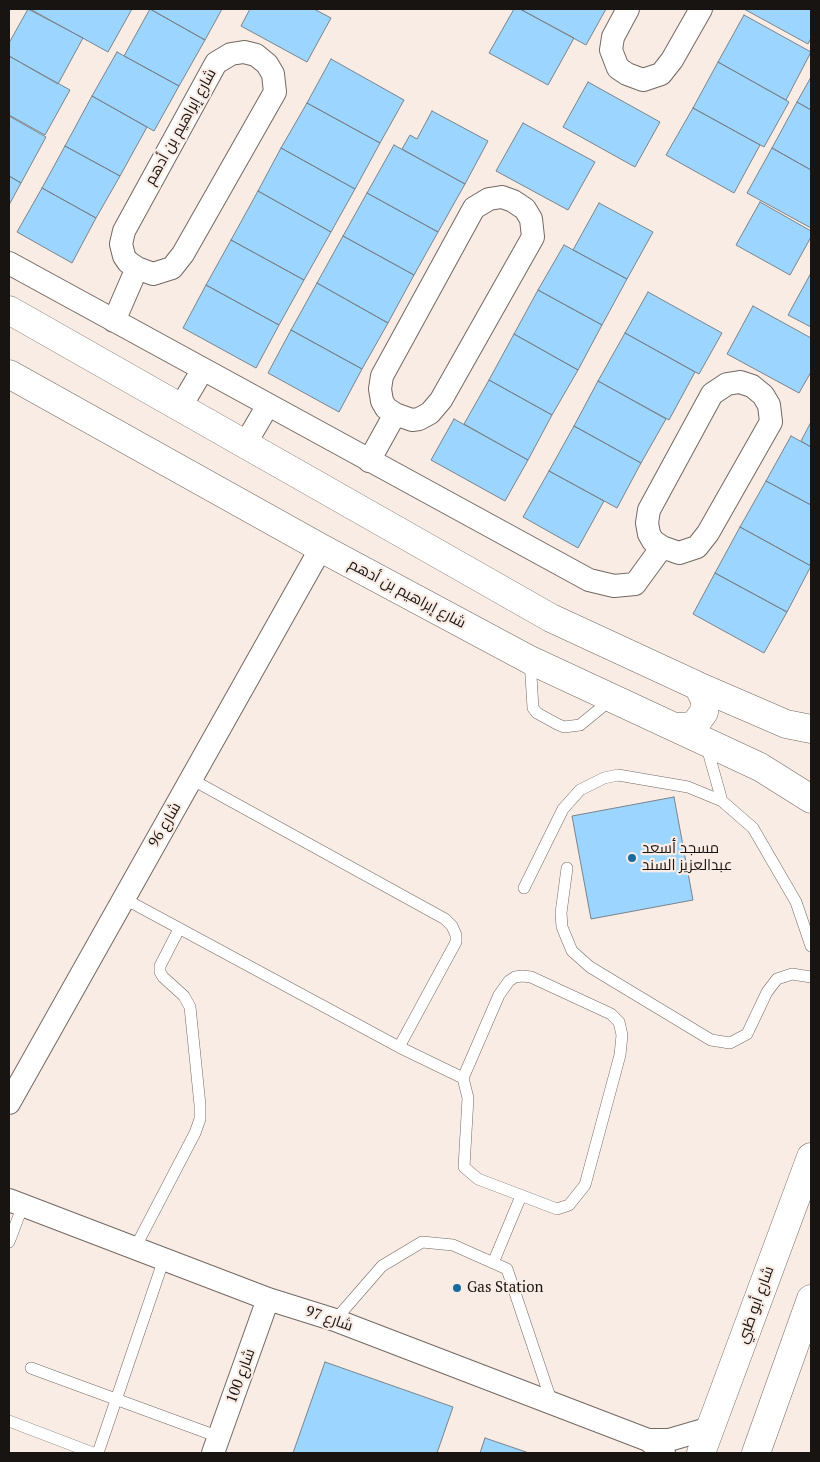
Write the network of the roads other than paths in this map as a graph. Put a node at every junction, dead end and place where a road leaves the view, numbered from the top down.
1 (628, 9) edge
2 (701, 9) edge
3 (9, 263) edge
4 (137, 268) junction
5 (9, 311) edge
6 (114, 321) junction
7 (203, 369) junction
8 (9, 374) edge
9 (268, 405) junction
10 (180, 408) junction
11 (395, 414) junction
12 (244, 446) junction
13 (369, 461) junction
14 (662, 547) junction
15 (321, 548) junction
16 (530, 660) junction
17 (698, 686) junction
18 (613, 698) junction
19 (678, 727) junction
20 (811, 728) edge
21 (705, 740) junction
22 (191, 778) junction
23 (811, 800) edge
24 (722, 801) junction
25 (567, 868) dead end
26 (524, 888) dead end
27 (123, 898) junction
28 (179, 928) junction
29 (811, 946) edge
30 (811, 978) edge
31 (399, 1047) junction
32 (463, 1078) junction
33 (10, 1099) edge
34 (811, 1157) edge
35 (521, 1196) junction
36 (16, 1203) edge
37 (9, 1242) edge
38 (135, 1248) junction
39 (164, 1259) junction
40 (493, 1263) junction
41 (268, 1299) junction
42 (811, 1299) edge
43 (335, 1320) junction
44 (31, 1368) dead end
45 (116, 1399) junction
46 (552, 1403) junction
47 (10, 1421) edge
48 (710, 1428) junction
49 (216, 1445) edge
50 (656, 1446) edge
51 (93, 1453) edge
52 (98, 1453) edge
53 (701, 1453) edge
54 (756, 1453) edge

1 - 2 street
3 - 6 street
4 - 4 street, شارع إبراهيم بن أدهم
4 - 6 street
5 - 10 street
6 - 7 street
7 - 9 street
7 - 10 street
8 - 15 street, شارع إبراهيم بن أدهم
9 - 12 street
9 - 13 street
10 - 12 street
11 - 11 street
11 - 13 street
12 - 17 street
13 - 14 street
14 - 14 street
15 - 16 street, شارع إبراهيم بن أدهم
15 - 22 street, شارع 96
16 - 18 street, شارع إبراهيم بن أدهم
16 - 18 lane
17 - 19 street
17 - 20 street
18 - 19 street, شارع إبراهيم بن أدهم
19 - 21 street, شارع إبراهيم بن أدهم
21 - 23 street, شارع إبراهيم بن أدهم
21 - 24 lane
22 - 27 street, شارع 96
22 - 31 lane
24 - 26 lane
24 - 29 lane
25 - 30 lane
27 - 28 lane
27 - 33 street, شارع 96
28 - 31 lane
28 - 38 lane
31 - 32 lane
32 - 35 lane
32 - 35 lane
34 - 48 street, شارع أبو ظبي
35 - 40 lane
36 - 37 lane
36 - 38 street, شارع 97
38 - 39 street, شارع 97
39 - 41 street, شارع 97
39 - 45 lane
40 - 43 lane
40 - 46 lane
41 - 43 street, شارع 97
41 - 49 street, شارع 100
42 - 54 street
43 - 46 street, شارع 97
44 - 45 lane
45 - 49 lane
45 - 52 lane
46 - 50 street, شارع 97
47 - 51 lane
48 - 50 street, شارع 97
48 - 53 street, شارع أبو ظبي

